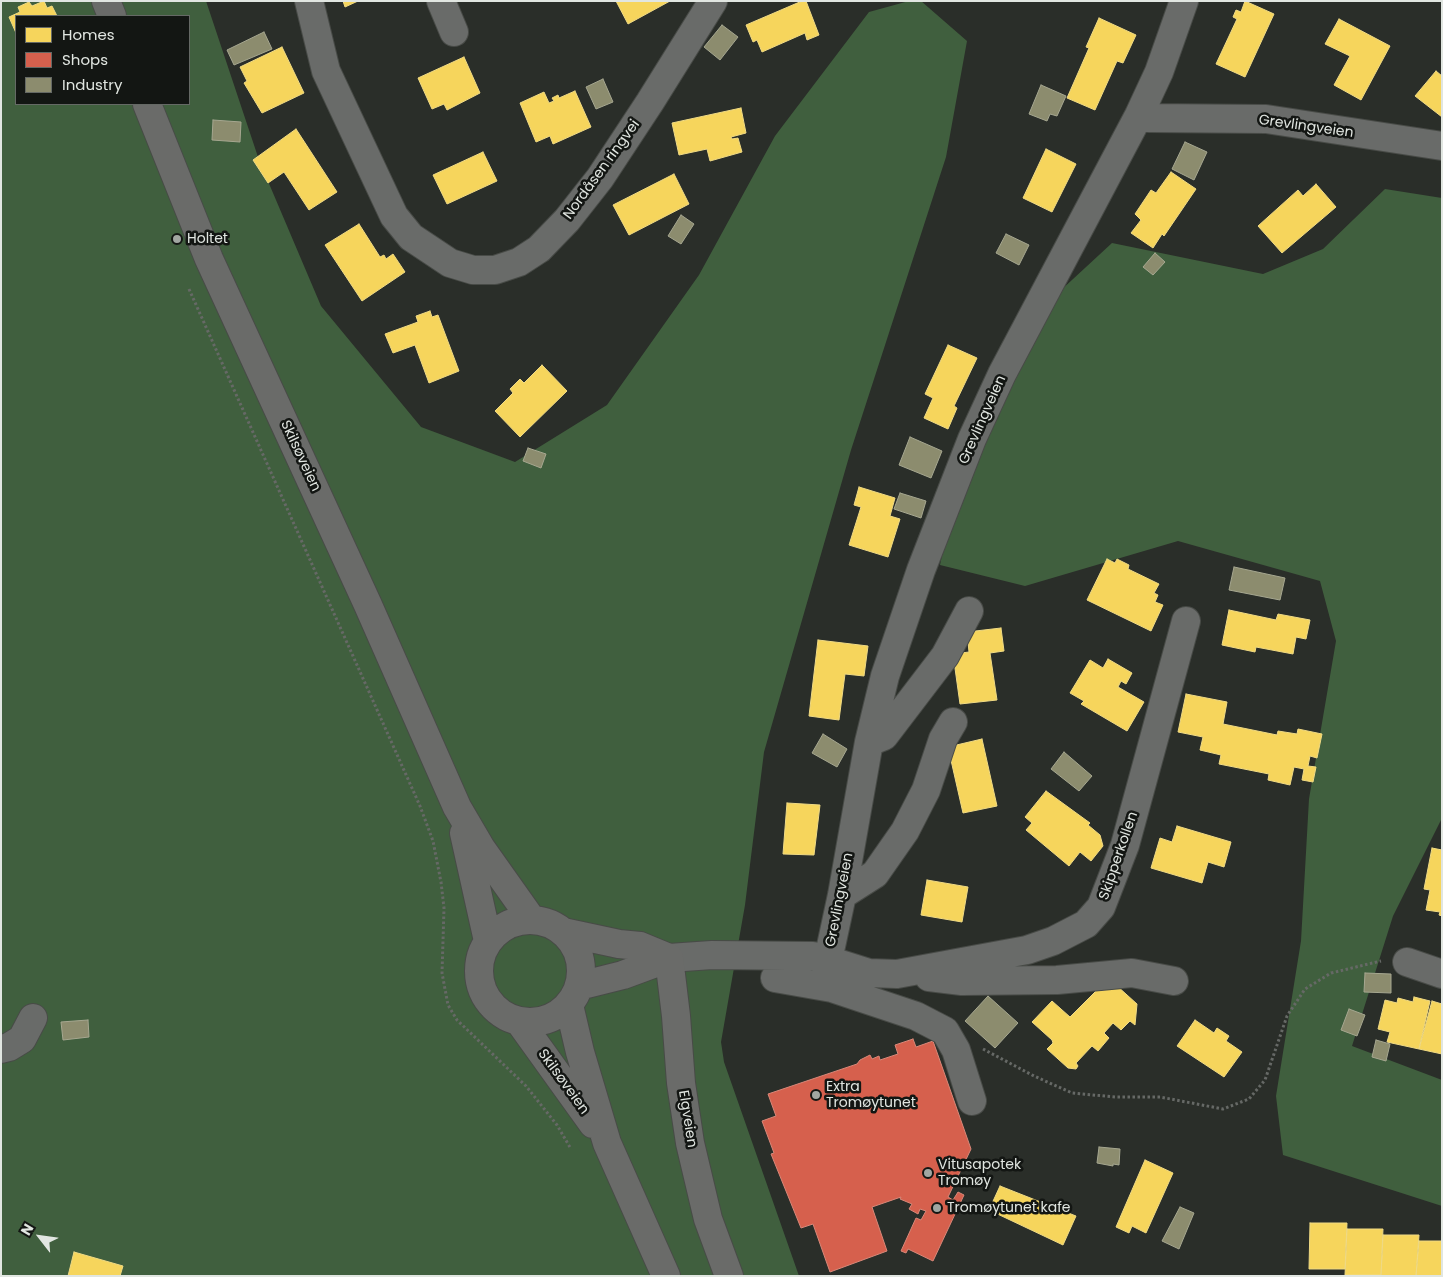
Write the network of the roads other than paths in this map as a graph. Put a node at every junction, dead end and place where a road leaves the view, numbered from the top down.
1 (106, 1) edge
2 (309, 1) edge
3 (441, 1) edge
4 (713, 1) edge
5 (1184, 1) edge
6 (112, 15) edge
7 (454, 32) dead end
8 (147, 105) edge
9 (1139, 115) junction
10 (1442, 146) edge
11 (969, 611) dead end
12 (1186, 622) dead end
13 (954, 722) dead end
14 (869, 742) junction
15 (457, 807) junction
16 (842, 895) junction
17 (532, 920) junction
18 (563, 932) junction
19 (488, 941) junction
20 (669, 958) junction
21 (828, 960) junction
22 (1407, 962) road end
23 (897, 974) junction
24 (1442, 974) edge
25 (775, 978) dead end
26 (1174, 981) dead end
27 (574, 996) junction
28 (33, 1018) dead end
29 (519, 1022) junction
30 (1, 1049) edge
31 (972, 1101) dead end
32 (607, 1143) junction
33 (666, 1276) edge
34 (729, 1276) edge

1 - 6 main road
2 - 4 street, Nordåsen ringvei
3 - 7 street
5 - 9 street, Grevlingveien
8 - 15 main road, Skilsøveien
9 - 10 street, Grevlingveien
9 - 14 street, Grevlingveien
11 - 14 street
12 - 23 street, Skipperkollen
13 - 16 street
14 - 16 street, Grevlingveien
15 - 17 main road, Skilsøveien
15 - 19 main road, Skilsøveien
16 - 21 street, Grevlingveien
17 - 18 main road
17 - 19 main road
18 - 20 main road
18 - 27 main road
19 - 29 main road
20 - 21 street, Grevlingveien
20 - 27 main road
20 - 34 main road, Elgveien
21 - 23 street, Skipperkollen
22 - 24 street
23 - 26 street, Skipperkollen
25 - 31 street
27 - 29 main road
27 - 32 main road, Skilsøveien
28 - 30 street
29 - 32 main road, Skilsøveien
32 - 33 main road, Skilsøveien

